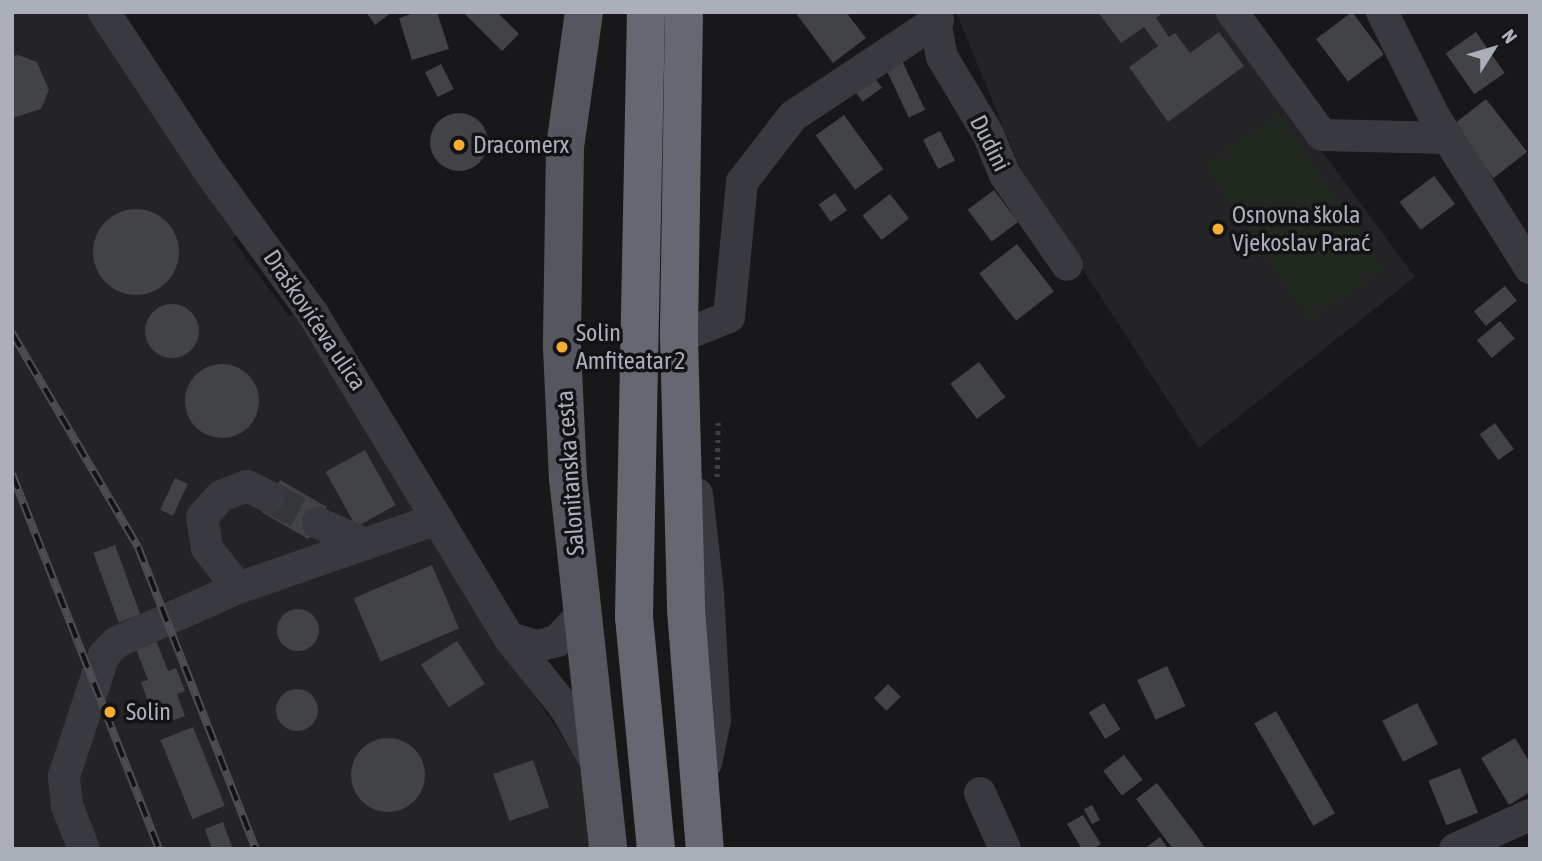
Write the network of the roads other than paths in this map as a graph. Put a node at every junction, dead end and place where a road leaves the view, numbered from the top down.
1 (104, 12) edge
2 (583, 12) edge
3 (646, 12) edge
4 (684, 12) edge
5 (1231, 12) edge
6 (1382, 12) edge
7 (935, 16) edge
8 (1448, 138) junction
9 (1067, 265) dead end
10 (1530, 268) edge
11 (679, 337) junction
12 (270, 497) tunnel mouth
13 (437, 519) junction
14 (318, 523) tunnel mouth
15 (365, 544) junction
16 (238, 588) junction
17 (581, 615) junction
18 (509, 638) junction
19 (596, 762) junction
20 (980, 793) dead end
21 (1530, 815) edge
22 (84, 849) edge
23 (608, 849) edge
24 (656, 849) edge
25 (705, 849) edge
26 (1005, 849) edge
27 (1455, 849) edge

1 - 13 street, Draškovićeva ulica
2 - 17 main road, Salonitanska cesta
3 - 24 highway
4 - 11 highway
5 - 8 street
6 - 8 street
7 - 9 street, Dudini
7 - 11 street
8 - 10 street
11 - 25 highway
12 - 16 street
13 - 15 street
13 - 18 street, Draškovićeva ulica
14 - 15 street
15 - 16 street
16 - 22 street
17 - 18 street
17 - 19 main road, Salonitanska cesta
18 - 19 street, Draškovićeva ulica
19 - 23 main road, Salonitanska cesta
20 - 26 street
21 - 27 street

